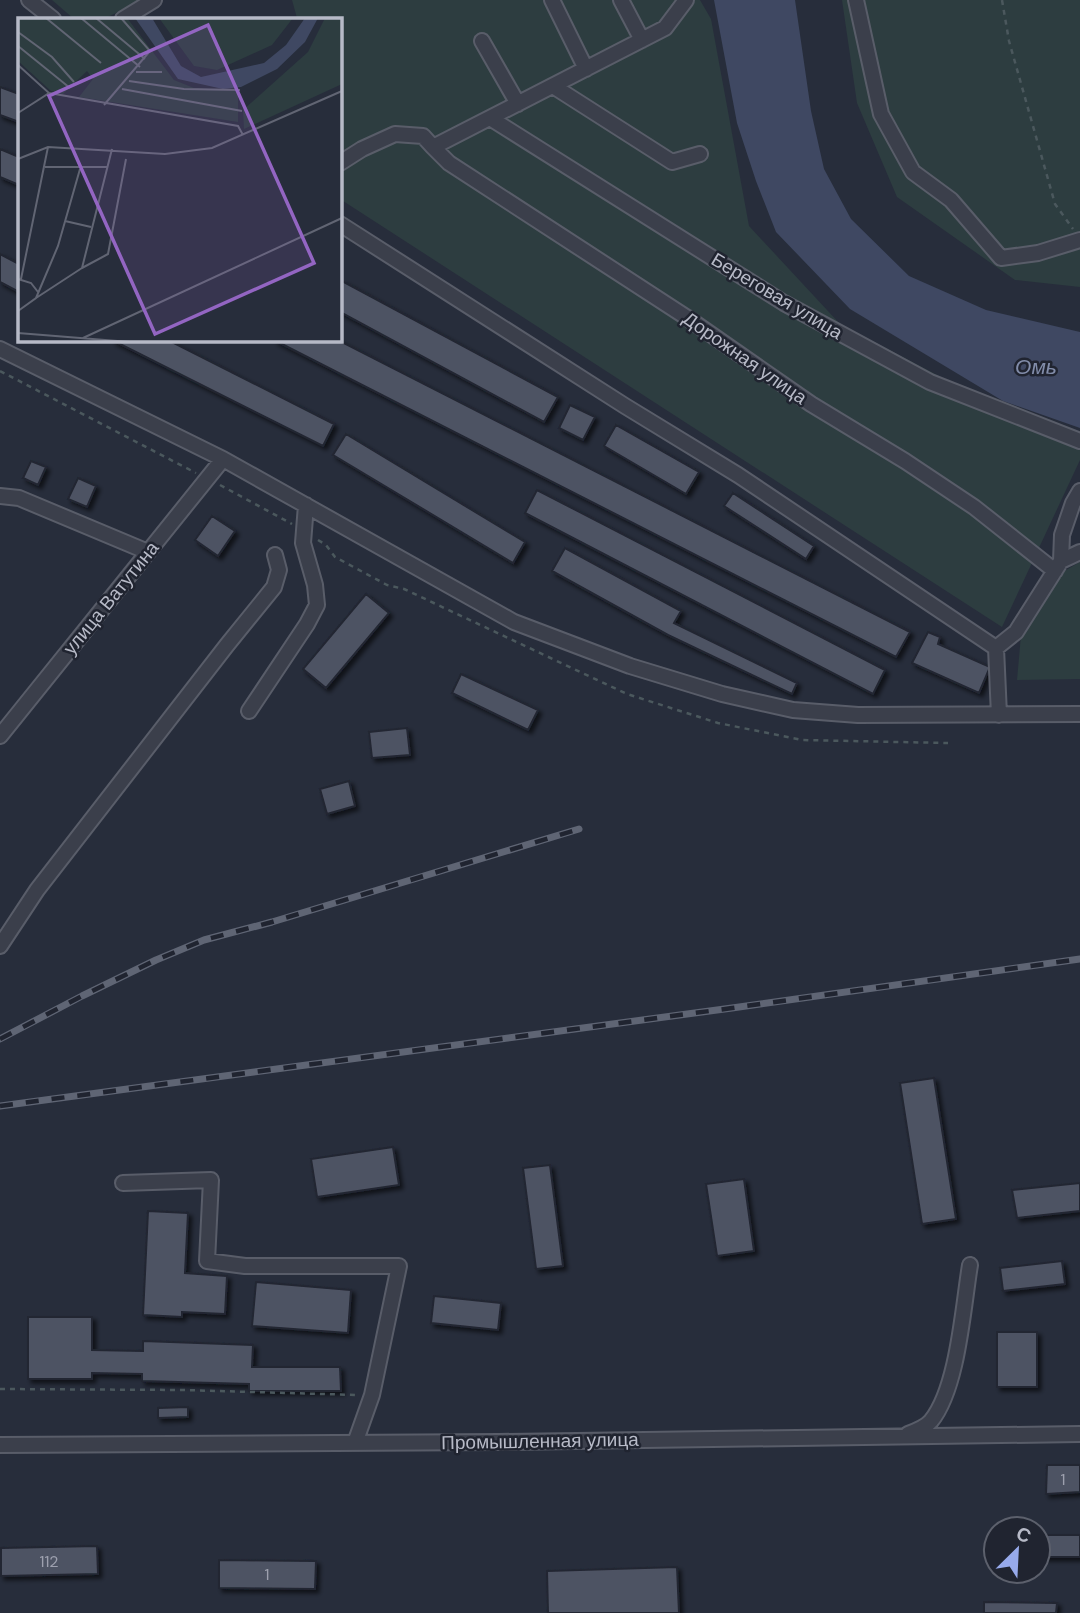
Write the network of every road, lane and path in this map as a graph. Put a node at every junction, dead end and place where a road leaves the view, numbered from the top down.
1 (29, 0) edge
2 (154, 0) edge
3 (552, 0) edge
4 (621, 0) edge
5 (686, 0) edge
6 (856, 0) edge
7 (1002, 0) edge
8 (133, 6) edge
9 (52, 18) edge
10 (642, 40) junction
11 (482, 41) dead end
12 (586, 69) junction
13 (553, 86) junction
14 (518, 104) junction
15 (490, 118) junction
16 (433, 147) junction
17 (701, 154) dead end
18 (341, 162) edge
19 (341, 224) edge
20 (1077, 235) edge
21 (0, 349) edge
22 (1080, 441) edge
23 (223, 459) junction
24 (1080, 491) edge
25 (0, 496) edge
26 (306, 505) junction
27 (148, 552) junction
28 (1080, 552) edge
29 (275, 555) dead end
30 (1080, 563) edge
31 (1058, 566) junction
32 (996, 648) junction
33 (248, 711) dead end
34 (1080, 714) edge
35 (999, 715) junction
36 (0, 736) edge
37 (0, 946) edge
38 (123, 1183) dead end
39 (970, 1265) dead end
40 (0, 1389) edge
41 (372, 1395) junction
42 (1080, 1434) edge
43 (904, 1437) junction
44 (355, 1443) junction
45 (0, 1445) edge

1 - 9 street
2 - 8 street
3 - 12 street
4 - 10 street
5 - 10 street
6 - 20 street
7 - 20 path
10 - 12 street
11 - 14 street
12 - 13 street
13 - 14 street
13 - 17 street
14 - 15 street
15 - 16 street
15 - 22 street, Береговая улица
16 - 18 street, Дорожная улица
16 - 31 street, Дорожная улица
19 - 32 street
21 - 23 street
23 - 26 street
23 - 27 street, улица Ватутина
24 - 31 street
25 - 27 street
26 - 33 street
26 - 35 street
27 - 36 street, улица Ватутина
28 - 31 street
29 - 37 street
30 - 31 street
31 - 32 street
32 - 35 street
34 - 35 street
38 - 41 street
39 - 43 street
40 - 41 path
41 - 44 street
42 - 43 street, Промышленная улица
43 - 44 street, Промышленная улица
44 - 45 street, Промышленная улица

